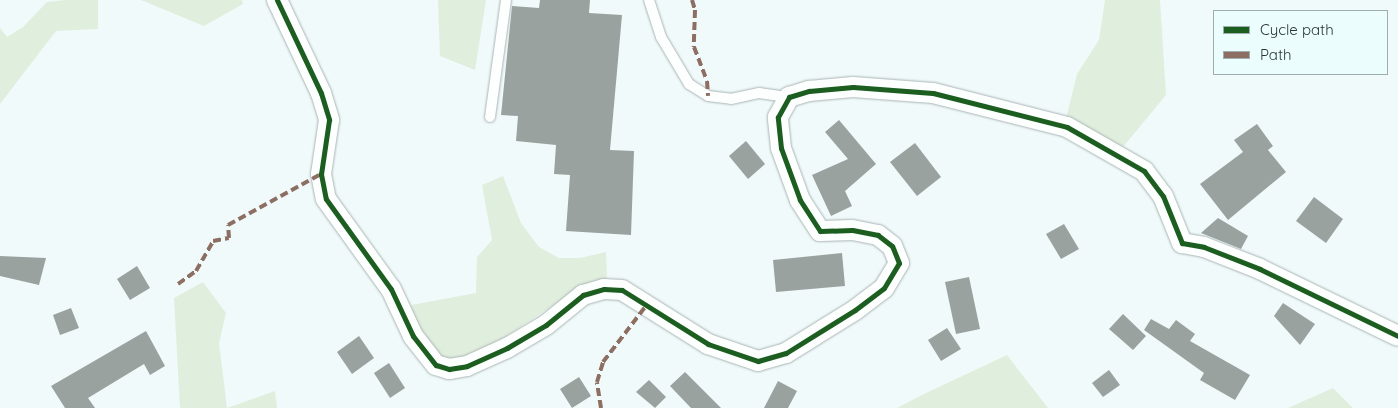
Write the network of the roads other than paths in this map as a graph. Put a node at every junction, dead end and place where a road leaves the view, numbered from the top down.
1 (277, 0) edge
2 (506, 0) edge
3 (649, 0) edge
4 (789, 97) junction
5 (490, 117) dead end
6 (1398, 336) edge

1 - 4 street
2 - 5 lane
3 - 4 lane
4 - 6 street

